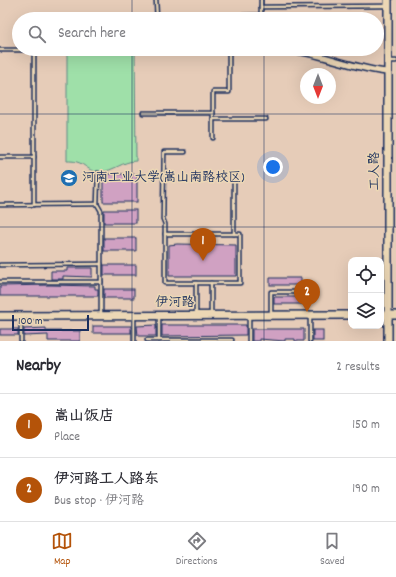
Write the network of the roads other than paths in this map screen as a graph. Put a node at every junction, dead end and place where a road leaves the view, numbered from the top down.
1 (156, 0) edge
2 (261, 0) edge
3 (388, 3) edge
4 (261, 7) junction
5 (157, 12) edge
6 (261, 12) edge
7 (0, 50) edge
8 (12, 50) edge
9 (34, 56) edge
10 (226, 56) edge
11 (319, 56) edge
12 (387, 61) junction
13 (396, 61) edge
14 (387, 72) junction
15 (387, 108) junction
16 (396, 108) edge
17 (143, 113) dead end
18 (213, 113) junction
19 (213, 119) junction
20 (266, 119) dead end
21 (213, 138) dead end
22 (185, 152) dead end
23 (0, 157) edge
24 (34, 157) junction
25 (98, 172) dead end
26 (234, 181) dead end
27 (97, 204) junction
28 (0, 205) edge
29 (34, 205) junction
30 (165, 234) junction
31 (234, 234) junction
32 (101, 264) junction
33 (0, 265) edge
34 (0, 282) edge
35 (101, 282) junction
36 (196, 283) junction
37 (211, 283) junction
38 (302, 292) dead end
39 (101, 315) junction
40 (134, 315) junction
41 (159, 315) junction
42 (196, 315) junction
43 (211, 315) junction
44 (249, 315) junction
45 (271, 315) junction
46 (310, 315) junction
47 (348, 315) edge
48 (384, 315) edge
49 (396, 315) edge
50 (0, 316) edge
51 (21, 316) junction
52 (147, 340) edge
53 (159, 340) edge
54 (232, 340) edge
55 (20, 341) edge
56 (134, 341) edge
57 (180, 341) edge
58 (249, 341) edge
59 (310, 341) edge
60 (388, 341) edge

1 - 5 lane
2 - 4 lane
3 - 4 lane
3 - 12 street, 工人路
4 - 6 lane
7 - 8 lane
9 - 24 lane
10 - 18 lane
11 - 14 street
12 - 13 lane
12 - 14 street, 工人路
14 - 15 street, 工人路
15 - 16 street
15 - 48 street, 工人路
17 - 18 lane
18 - 19 lane
19 - 20 lane
19 - 21 lane
22 - 30 lane
23 - 24 lane
24 - 29 lane
25 - 27 lane
26 - 31 lane
27 - 29 lane
27 - 32 lane
28 - 29 lane
30 - 31 lane
30 - 36 lane
31 - 37 lane
32 - 33 lane
32 - 35 lane
34 - 35 lane
35 - 39 lane
36 - 37 lane
36 - 42 lane
37 - 43 lane
38 - 45 lane
39 - 40 street, 伊河路
39 - 51 street, 伊河路
40 - 41 street, 伊河路
40 - 56 lane
41 - 42 street, 伊河路
41 - 53 lane
42 - 43 street, 伊河路
43 - 44 street, 伊河路
44 - 45 street, 伊河路
44 - 58 lane
45 - 46 street, 伊河路
46 - 47 street, 伊河路
46 - 59 lane
48 - 49 street
48 - 60 street, 工人路
50 - 51 street, 伊河路
51 - 55 lane
52 - 53 lane
53 - 57 lane
54 - 57 lane

